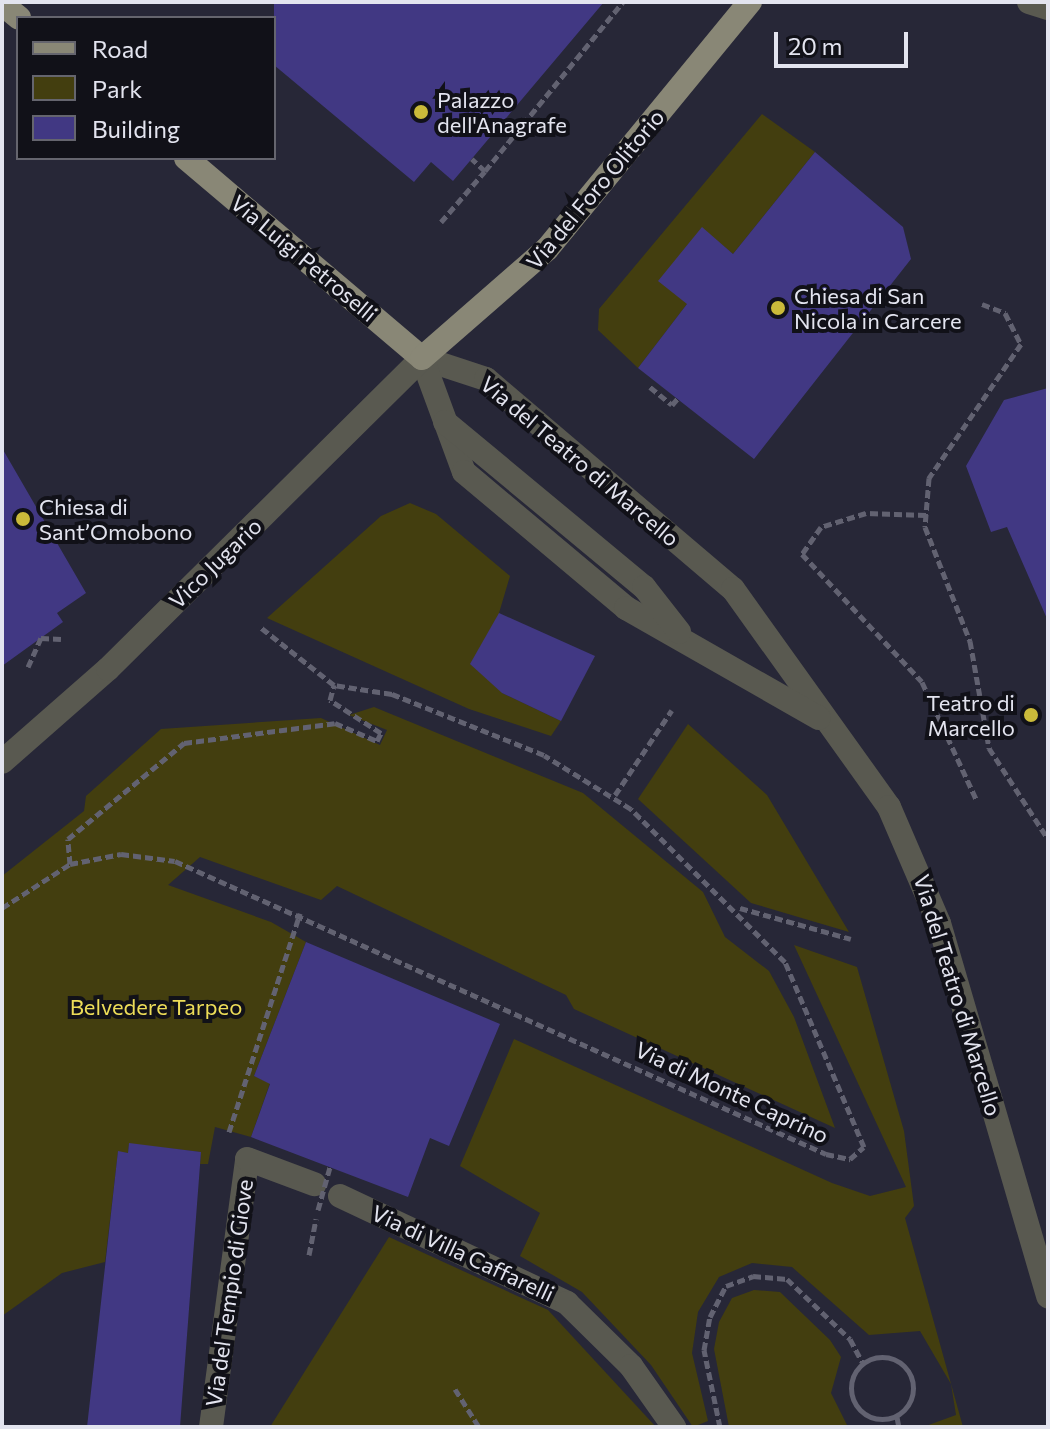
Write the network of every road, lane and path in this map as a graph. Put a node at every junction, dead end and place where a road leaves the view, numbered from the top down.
1 (623, 2) edge
2 (750, 2) edge
3 (1029, 2) edge
4 (1048, 8) edge
5 (472, 159) dead end
6 (188, 160) edge
7 (485, 171) junction
8 (441, 222) dead end
9 (982, 304) dead end
10 (422, 358) junction
11 (650, 387) dead end
12 (678, 398) dead end
13 (926, 515) junction
14 (259, 626) dead end
15 (61, 639) dead end
16 (28, 667) dead end
17 (334, 685) junction
18 (672, 710) dead end
19 (819, 718) junction
20 (2, 762) edge
21 (615, 795) junction
22 (977, 801) dead end
23 (1048, 839) edge
24 (70, 864) junction
25 (2, 908) edge
26 (739, 908) junction
27 (300, 913) junction
28 (851, 939) dead end
29 (228, 1132) dead end
30 (322, 1176) joint
31 (340, 1196) dead end
32 (309, 1255) dead end
33 (1047, 1288) edge
34 (862, 1362) junction
35 (455, 1389) dead end
36 (897, 1417) junction
37 (211, 1427) edge
38 (479, 1427) edge
39 (674, 1427) edge
40 (720, 1427) edge
41 (899, 1427) edge

1 - 7 path
2 - 10 main road, Via del Foro Olitorio
3 - 4 street
5 - 7 path
6 - 10 main road, Via Luigi Petroselli
7 - 8 path
9 - 13 path
10 - 19 street, Via del Teatro di Marcello
10 - 19 street, Via del Teatro di Marcello
10 - 20 street, Vico Jugario
11 - 12 path
13 - 22 path
13 - 23 path
14 - 17 path, Via di Monte Caprino
15 - 16 path
17 - 21 path, Via di Monte Caprino
17 - 24 path, Via di Monte Caprino
18 - 21 path
19 - 33 street, Via del Teatro di Marcello
21 - 26 path, Via di Monte Caprino
24 - 25 path, Via di Monte Caprino
24 - 27 path, Via di Monte Caprino
26 - 27 path, Via di Monte Caprino
26 - 28 path
27 - 29 path
30 - 32 path, bridge
30 - 37 street, Via del Tempio di Giove
31 - 39 street, Via di Villa Caffarelli
34 - 36 path
34 - 36 path
34 - 40 path
35 - 38 path
36 - 41 path

